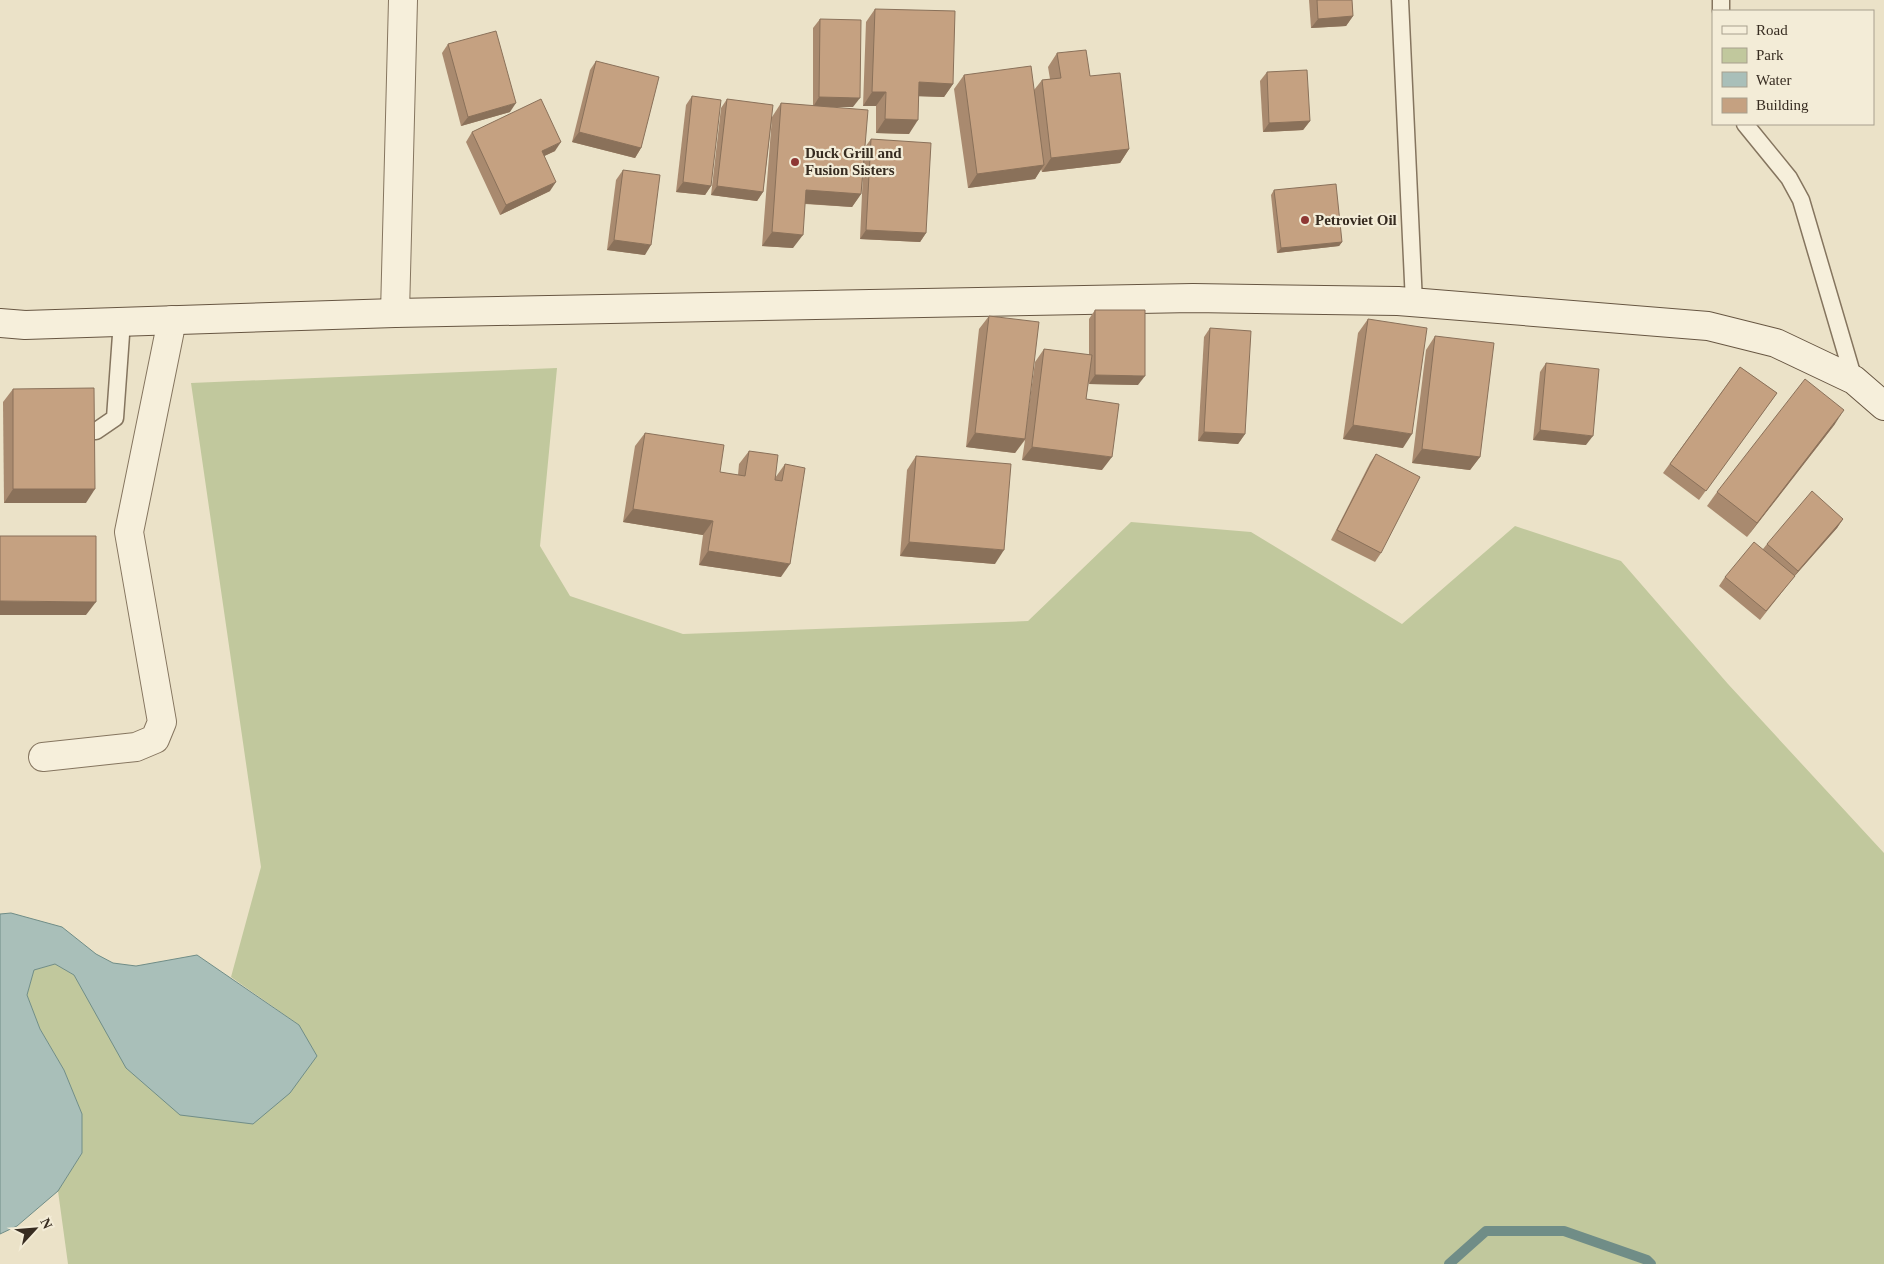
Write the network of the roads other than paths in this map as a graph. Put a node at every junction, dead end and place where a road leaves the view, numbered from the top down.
1 (403, 0) edge
2 (1400, 0) edge
3 (1746, 125) edge
4 (1414, 304) junction
5 (396, 313) junction
6 (172, 320) junction
7 (122, 321) junction
8 (0, 323) edge
9 (1854, 380) junction
10 (1884, 406) edge
11 (58, 431) edge
12 (43, 757) dead end

1 - 5 main road
2 - 4 lane
3 - 9 lane
4 - 5 main road
4 - 9 main road
5 - 6 main road
6 - 7 main road
6 - 12 main road
7 - 8 main road
7 - 11 lane
9 - 10 main road

